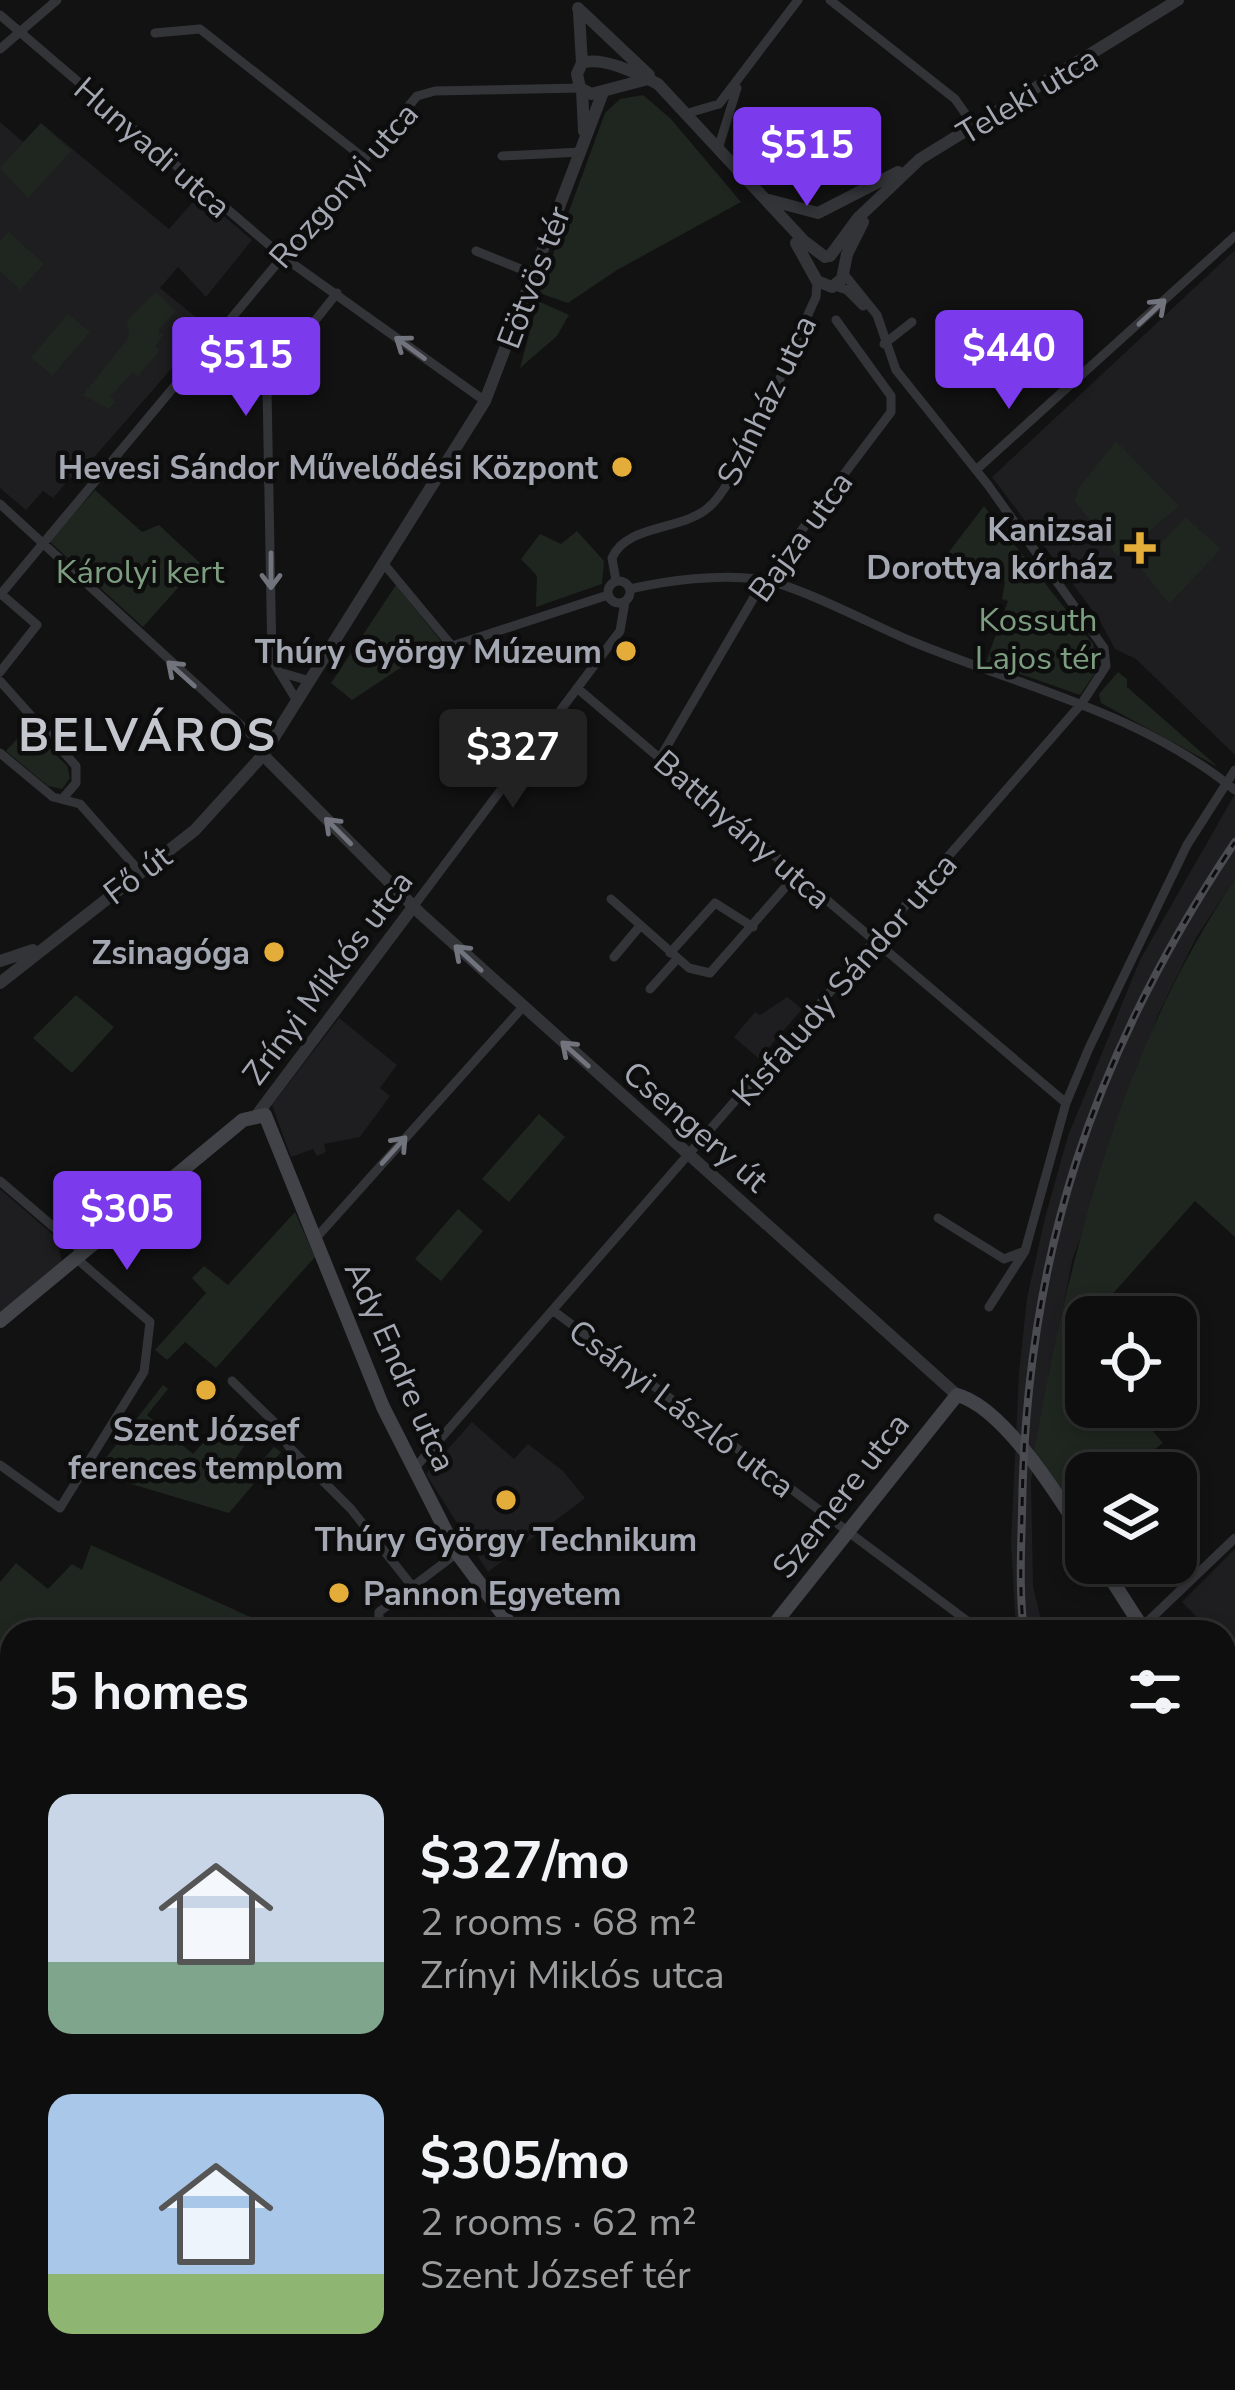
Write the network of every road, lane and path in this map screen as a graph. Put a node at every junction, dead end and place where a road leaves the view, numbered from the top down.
1 (58, 0) edge
2 (798, 0) edge
3 (830, 0) edge
4 (1178, 0) edge
5 (578, 7) edge
6 (0, 15) edge
7 (18, 31) junction
8 (155, 33) dead end
9 (0, 49) edge
10 (606, 64) junction
11 (580, 66) junction
12 (741, 78) junction
13 (653, 82) junction
14 (547, 84) junction
15 (581, 88) junction
16 (606, 91) junction
17 (685, 114) junction
18 (974, 126) junction
19 (582, 148) junction
20 (718, 148) junction
21 (502, 156) dead end
22 (365, 158) junction
23 (920, 159) junction
24 (880, 196) junction
25 (764, 198) junction
26 (1235, 236) edge
27 (476, 251) dead end
28 (282, 256) junction
29 (828, 256) junction
30 (532, 274) junction
31 (830, 278) junction
32 (337, 293) junction
33 (836, 320) dead end
34 (912, 322) dead end
35 (884, 344) junction
36 (485, 401) junction
37 (976, 470) junction
38 (0, 503) edge
39 (42, 544) junction
40 (384, 564) junction
41 (764, 580) junction
42 (616, 581) junction
43 (630, 589) junction
44 (0, 595) edge
45 (608, 595) junction
46 (625, 602) junction
47 (0, 672) edge
48 (279, 672) junction
49 (0, 681) edge
50 (310, 681) junction
51 (578, 688) junction
52 (297, 701) junction
53 (1082, 704) junction
54 (0, 753) edge
55 (263, 755) junction
56 (660, 758) junction
57 (1235, 770) edge
58 (1231, 786) edge
59 (64, 796) junction
60 (141, 873) junction
61 (796, 875) junction
62 (611, 898) dead end
63 (413, 908) junction
64 (640, 926) junction
65 (753, 927) junction
66 (874, 942) junction
67 (40, 949) junction
68 (674, 956) junction
69 (614, 957) dead end
70 (0, 961) edge
71 (2, 977) edge
72 (650, 989) dead end
73 (522, 1008) junction
74 (1066, 1103) junction
75 (259, 1112) junction
76 (688, 1159) junction
77 (0, 1181) edge
78 (938, 1218) dead end
79 (316, 1238) junction
80 (1025, 1251) junction
81 (81, 1256) junction
82 (989, 1307) dead end
83 (555, 1312) junction
84 (0, 1321) edge
85 (232, 1381) dead end
86 (957, 1395) junction
87 (0, 1465) edge
88 (414, 1468) junction
89 (1065, 1510) edge
90 (846, 1531) junction
91 (1235, 1538) edge
92 (457, 1553) junction
93 (1115, 1584) edge
94 (412, 1586) junction
95 (376, 1620) edge
96 (507, 1620) edge
97 (777, 1620) edge
98 (966, 1620) edge
99 (1138, 1620) edge
100 (1153, 1620) edge

1 - 7 street
2 - 12 street
3 - 18 street
4 - 18 street, Teleki utca
5 - 10 street
5 - 11 street, Eötvös tér
5 - 13 street
6 - 7 street, Hunyadi utca
7 - 9 street
7 - 28 street, Hunyadi utca
8 - 22 street
10 - 11 street
10 - 13 street
10 - 16 street, Eötvös tér
11 - 14 street, Rozgonyi utca
11 - 15 street, Eötvös tér
12 - 17 street
12 - 20 street
13 - 16 street
13 - 17 street
14 - 15 street, Rozgonyi utca
14 - 22 street, Rozgonyi utca
15 - 16 street
15 - 19 street, Eötvös tér
16 - 19 street, Eötvös tér
17 - 20 street
18 - 23 street, Teleki utca
19 - 21 street, Eötvös tér
19 - 30 street, Eötvös tér
20 - 25 street
22 - 28 street, Rozgonyi utca
23 - 24 street, Teleki utca
23 - 25 street
24 - 29 street, Teleki utca
24 - 31 street, Teleki utca
25 - 29 street
25 - 31 street
37 -> 26 street
27 - 30 street
28 - 32 street, Hunyadi utca
28 - 39 street, Rozgonyi utca
29 - 31 street
29 - 31 street, Teleki utca
30 - 36 street, Eötvös tér
31 - 35 street
31 - 42 street, Színház utca
36 -> 32 street, Hunyadi utca
32 -> 48 street
33 - 41 street, Bajza utca
34 - 35 street
35 - 37 street
36 - 40 street
37 - 53 street, Kisfaludy Sándor utca
38 - 39 street
39 - 44 street, Rozgonyi utca
55 -> 39 street
40 - 45 street
40 - 50 street, Fő út
41 - 43 street
41 - 53 street
41 - 56 street, Bajza utca
42 - 43 street
42 - 45 street
43 - 46 street, Zrínyi Miklós utca
44 - 47 street
45 - 46 street
46 - 51 street, Zrínyi Miklós utca
48 - 50 street
48 - 52 street
49 - 59 street
50 - 52 street, Fő út
51 - 56 street, Batthyány utca
51 - 63 street, Zrínyi Miklós utca
52 - 55 street, Fő út
53 - 58 street
53 - 66 street, Kisfaludy Sándor utca
54 - 59 street
55 - 60 street, Fő út
63 -> 55 street, Csengery út
56 - 61 street, Batthyány utca
57 - 58 street
58 - 74 street
59 - 60 street
60 - 67 street, Fő út
61 - 65 street
61 - 66 street, Batthyány utca
62 - 64 street
73 -> 63 street, Csengery út
63 - 75 street, Zrínyi Miklós utca
64 - 68 street
64 - 69 street
65 - 68 street
65 - 68 street
66 - 74 street, Batthyány utca
66 - 76 street, Kisfaludy Sándor utca
67 - 70 street
67 - 71 street, Fő út
68 - 72 street
76 -> 73 street, Csengery út
79 -> 73 street
74 - 80 street
75 - 79 main road, Ady Endre utca
75 - 81 main road, Zrínyi Miklós utca
76 - 83 street, Kisfaludy Sándor utca
76 - 86 street, Csengery út
77 - 81 street
78 - 80 street
79 - 88 main road, Ady Endre utca
80 - 82 street
81 - 84 main road, Zrínyi Miklós utca
81 - 87 street
83 - 88 street, Kisfaludy Sándor utca
83 - 90 street, Csányi László utca
85 - 94 street
86 - 89 main road, Csengery út
86 - 90 main road, Szemere utca
88 - 92 main road, Ady Endre utca
90 - 97 main road, Szemere utca
90 - 98 street, Csányi László utca
91 - 100 street
92 - 94 street
92 - 96 main road, Ady Endre utca
93 - 99 main road
94 - 95 street

